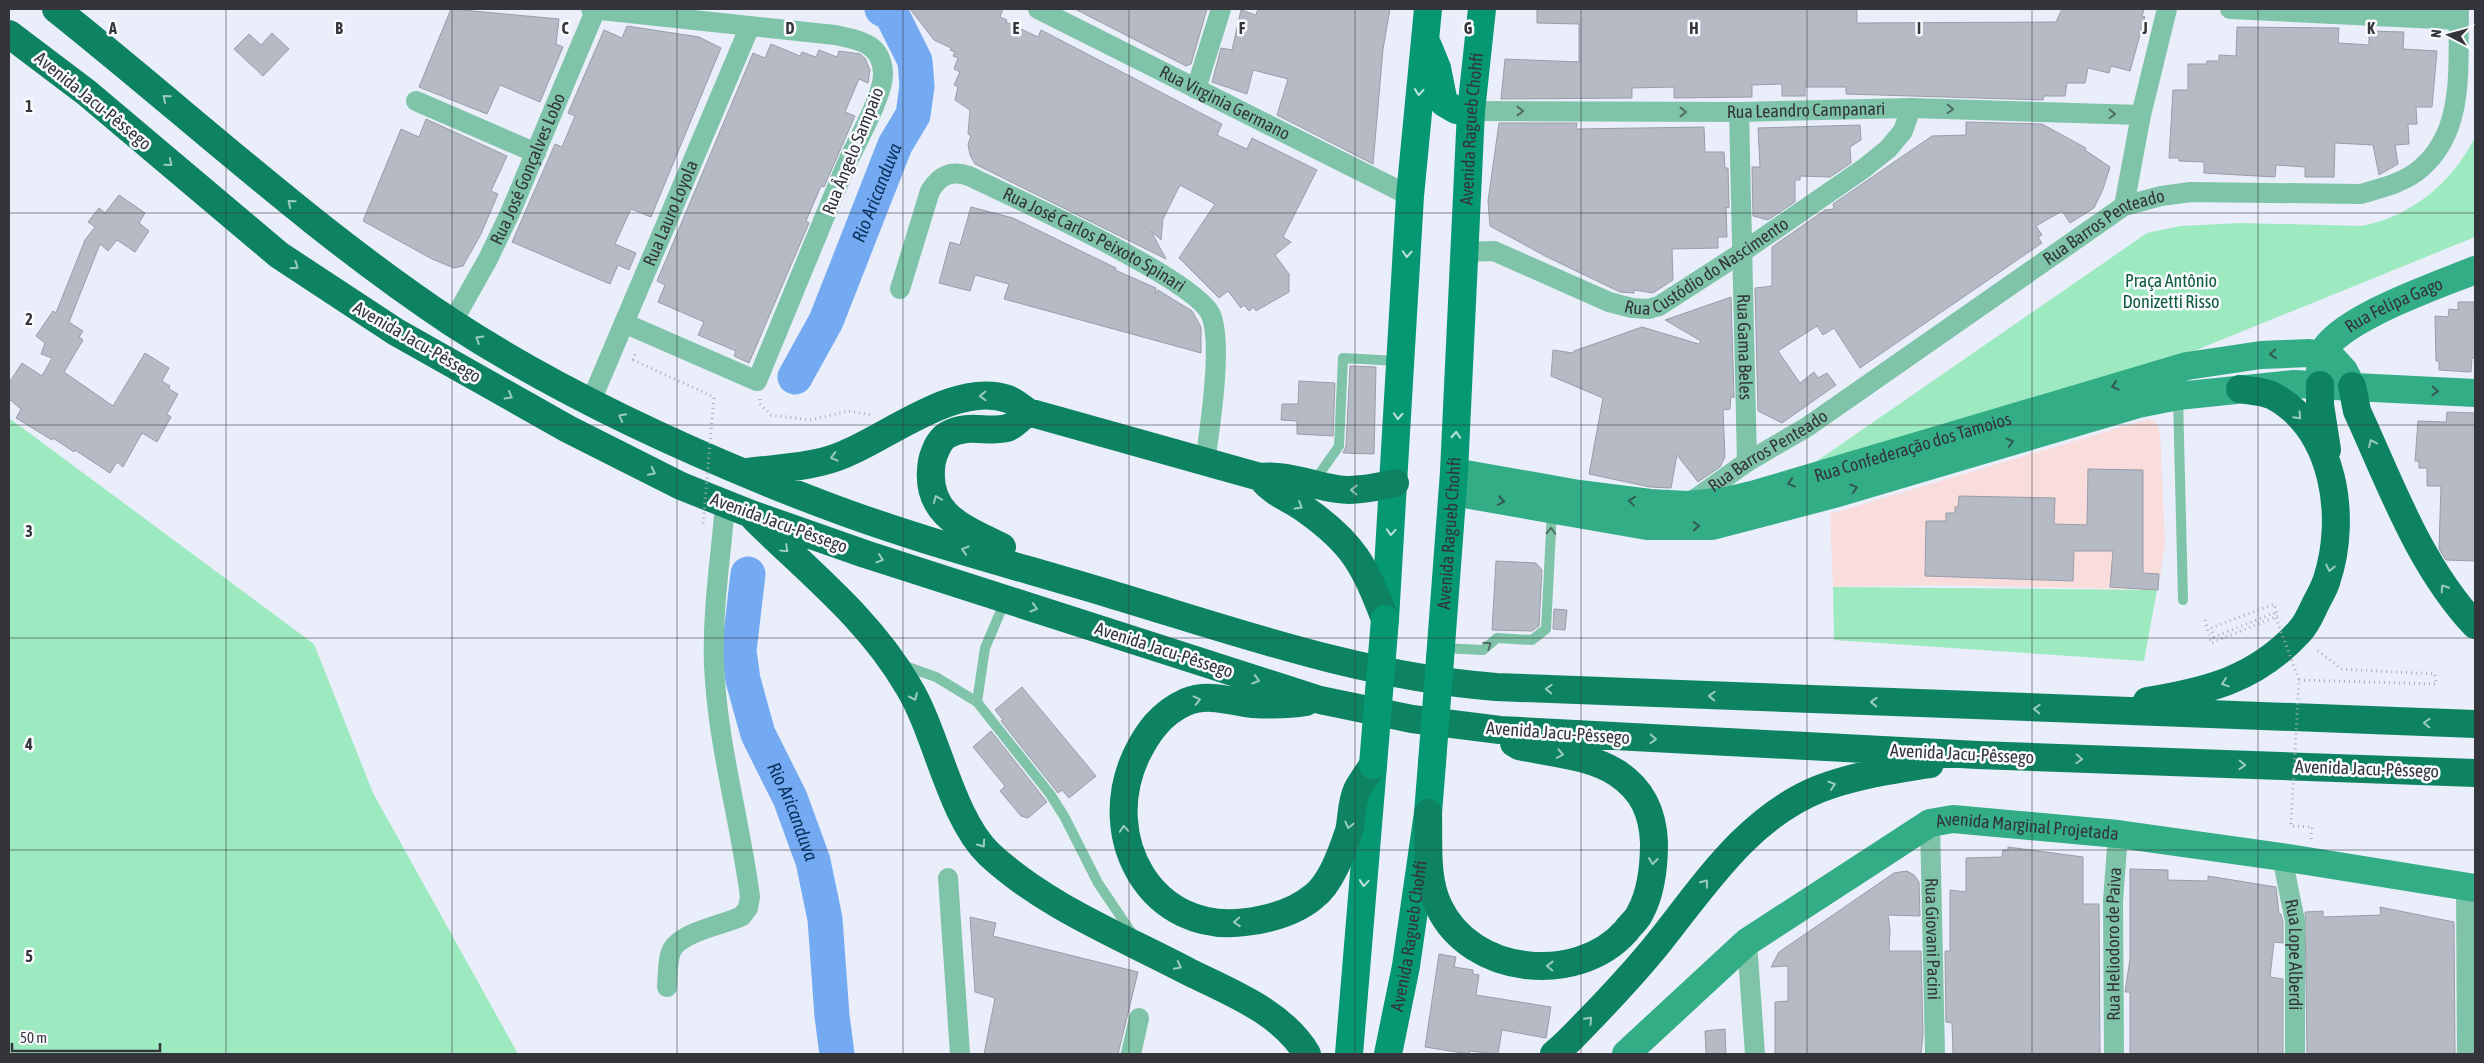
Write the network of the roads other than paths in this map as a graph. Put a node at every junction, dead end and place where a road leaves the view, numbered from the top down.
1 (56, 9) edge
2 (591, 9) edge
3 (596, 9) edge
4 (1038, 9) edge
5 (1221, 9) edge
6 (1428, 9) edge
7 (1482, 9) edge
8 (2167, 9) edge
9 (2230, 9) edge
10 (2459, 14) edge
11 (750, 26) junction
12 (9, 34) edge
13 (1424, 38) junction
14 (1196, 89) junction
15 (416, 101) dead end
16 (1911, 108) junction
17 (1471, 111) junction
18 (1739, 112) junction
19 (2141, 115) junction
20 (536, 153) junction
21 (1410, 196) junction
22 (2124, 206) junction
23 (1465, 252) junction
24 (1741, 253) junction
25 (2475, 270) edge
26 (900, 288) dead end
27 (452, 323) junction
28 (624, 323) junction
29 (2322, 355) junction
30 (1401, 361) junction
31 (2320, 385) junction
32 (2352, 386) junction
33 (2240, 389) junction
34 (2475, 393) edge
35 (2178, 396) junction
36 (591, 401) junction
37 (1028, 412) junction
38 (1205, 462) junction
39 (1747, 462) junction
40 (746, 472) junction
41 (1260, 477) junction
42 (2332, 478) junction
43 (1454, 482) junction
44 (1395, 483) junction
45 (1313, 484) junction
46 (725, 504) junction
47 (1687, 504) junction
48 (1552, 510) junction
49 (751, 514) junction
50 (1028, 569) junction
51 (1006, 599) junction
52 (2183, 600) dead end
53 (1385, 619) junction
54 (2475, 625) edge
55 (1440, 653) junction
56 (892, 661) junction
57 (1320, 700) junction
58 (977, 702) junction
59 (2085, 711) junction
60 (2475, 724) edge
61 (1500, 730) junction
62 (1978, 756) junction
63 (1373, 765) junction
64 (2475, 773) edge
65 (1428, 813) junction
66 (1930, 823) junction
67 (2118, 834) junction
68 (2282, 857) junction
69 (948, 878) dead end
70 (2472, 890) edge
71 (1747, 942) junction
72 (1140, 946) junction
73 (667, 987) dead end
74 (1139, 1018) dead end
75 (960, 1054) edge
76 (1131, 1054) edge
77 (1307, 1054) edge
78 (1349, 1054) edge
79 (1388, 1054) edge
80 (1554, 1054) edge
81 (1626, 1054) edge
82 (1755, 1054) edge
83 (1935, 1054) edge
84 (2114, 1054) edge
85 (2295, 1054) edge
86 (2467, 1054) edge

27 -> 1 highway, Avenida Jacu-Pêssego
2 - 3 street, Rua Ângelo Sampaio
3 - 11 street, Rua Ângelo Sampaio
3 - 20 street, Rua José Gonçalves Lobo
4 - 14 street, Rua Virginia Germano
5 - 14 street
6 - 13 main road
7 - 17 main road, Avenida Ragueb Chohfi
8 - 19 street
9 - 10 street
10 - 22 street, Rua Barros Penteado
11 - 28 street, Rua Lauro Loyola
11 - 28 street, Rua Ângelo Sampaio
12 -> 46 highway, Avenida Jacu-Pêssego
13 - 17 main road
13 -> 21 main road
14 - 21 street, Rua Virginia Germano
15 - 20 street
16 - 18 street, Rua Leandro Campanari
16 -> 19 street, Rua Leandro Campanari
16 - 24 street, Rua Custódio do Nascimento
17 -> 18 street, Rua Leandro Campanari
17 - 23 main road, Avenida Ragueb Chohfi
18 - 24 street, Rua Gama Beles
19 - 22 street
20 - 27 street, Rua José Gonçalves Lobo
21 -> 30 main road
22 - 39 street, Rua Barros Penteado
23 - 24 street, Rua Custódio do Nascimento
43 -> 23 main road, Avenida Ragueb Chohfi
24 - 39 street, Rua Gama Beles
25 - 29 main road, Rua Felipa Gago
26 - 38 street, Rua José Carlos Peixoto Spinari
36 -> 27 highway, Avenida Jacu-Pêssego
28 - 36 street, Rua Lauro Loyola
29 - 31 main road
29 - 32 main road
29 -> 47 main road, Rua Confederação dos Tamoios
30 -> 44 main road
30 - 45 lane
31 - 32 main road, Rua Confederação dos Tamoios
31 - 33 main road, Rua Confederação dos Tamoios
31 - 42 highway
32 -> 34 main road, Rua Confederação dos Tamoios
54 -> 32 highway
33 - 35 main road, Rua Confederação dos Tamoios
33 -> 42 highway
48 -> 35 main road, Rua Confederação dos Tamoios
35 - 52 lane
40 -> 36 highway, Avenida Jacu-Pêssego
37 - 38 highway
37 -> 40 highway
50 -> 37 highway
38 - 41 highway
39 - 47 street, Rua Barros Penteado
50 -> 40 highway, Avenida Jacu-Pêssego
41 - 45 highway
41 -> 53 highway
42 -> 59 highway
47 -> 43 main road, Rua Confederação dos Tamoios
43 -> 48 main road, Rua Confederação dos Tamoios
43 - 55 main road, Avenida Ragueb Chohfi
44 -> 45 highway
44 -> 53 main road
46 - 49 highway, Avenida Jacu-Pêssego
46 - 73 street
55 -> 48 lane
49 -> 51 highway, Avenida Jacu-Pêssego
49 -> 56 highway
59 -> 50 highway, Avenida Jacu-Pêssego
51 -> 57 highway, Avenida Jacu-Pêssego
51 - 58 lane
53 - 63 main road, bridge
55 - 65 main road, Avenida Ragueb Chohfi, bridge
56 - 58 lane
56 -> 72 highway
57 - 61 highway, Avenida Jacu-Pêssego
63 -> 57 highway
58 - 72 lane
60 -> 59 highway, Avenida Jacu-Pêssego
61 -> 62 highway, Avenida Jacu-Pêssego
61 -> 65 highway
62 -> 64 highway, Avenida Jacu-Pêssego
80 -> 62 highway
63 -> 78 main road
65 - 79 main road, Avenida Ragueb Chohfi
66 - 67 main road, Avenida Marginal Projetada
66 - 71 main road, Avenida Marginal Projetada
66 - 83 street, Rua Giovani Pacini
67 - 68 main road, Avenida Marginal Projetada
67 - 84 street, Rua Heliodoro de Paiva
68 - 70 main road, Avenida Marginal Projetada
68 - 85 street, Rua Lope Alberdi
69 - 75 street
70 - 86 street
71 - 81 main road, Avenida Marginal Projetada
71 - 82 street
72 -> 77 highway
74 - 76 street

